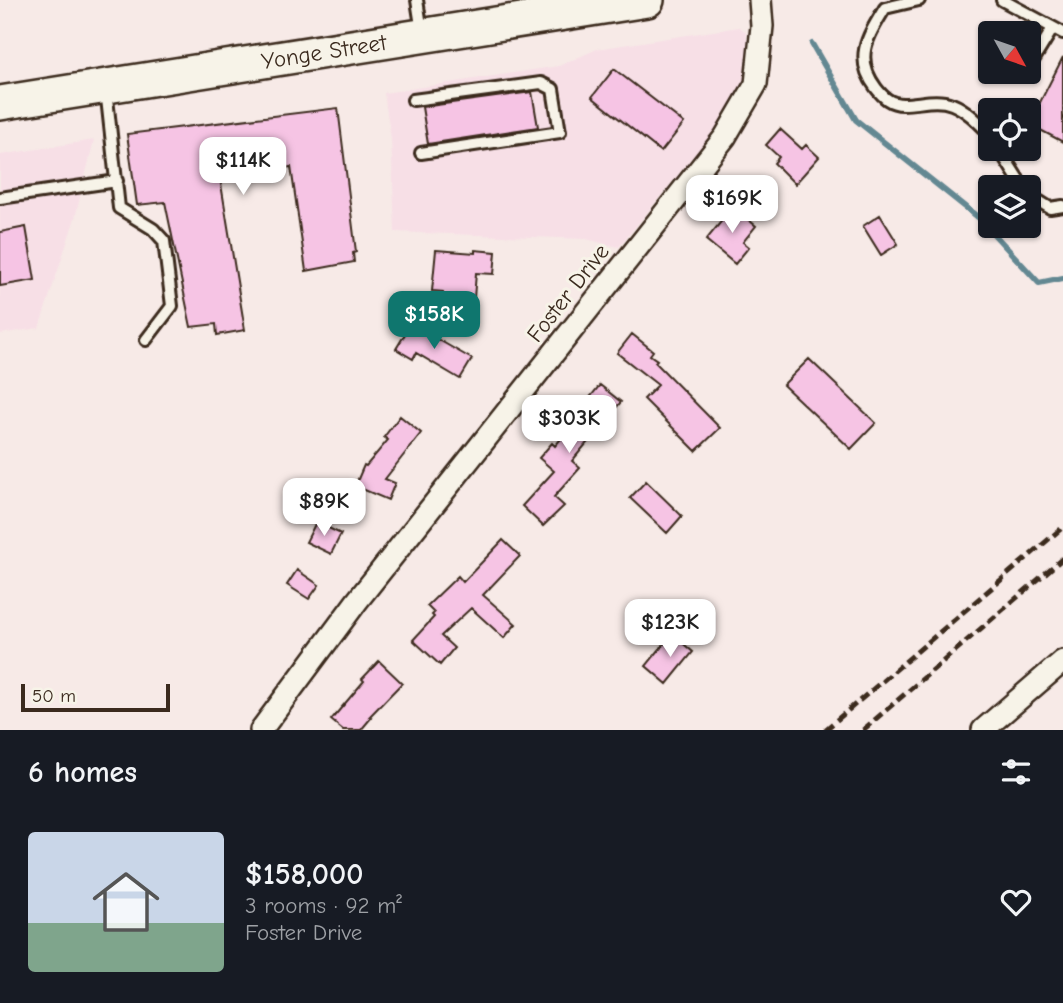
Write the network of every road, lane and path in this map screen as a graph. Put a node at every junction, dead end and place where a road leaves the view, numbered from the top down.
1 (417, 0) edge
2 (647, 0) edge
3 (760, 0) edge
4 (919, 0) edge
5 (1002, 0) edge
6 (610, 3) edge
7 (1058, 30) edge
8 (423, 36) junction
9 (1041, 52) edge
10 (106, 86) junction
11 (413, 100) dead end
12 (0, 103) edge
13 (978, 122) edge
14 (421, 153) dead end
15 (117, 181) junction
16 (0, 198) edge
17 (1041, 202) edge
18 (1063, 206) edge
19 (146, 340) dead end
20 (1063, 661) edge
21 (261, 730) edge
22 (984, 730) edge

1 - 8 lane
2 - 6 main road, Yonge Street
3 - 21 street, Foster Drive
4 - 13 lane
5 - 7 lane
6 - 8 main road, Yonge Street
7 - 9 lane
8 - 10 main road, Yonge Street
10 - 12 main road, Yonge Street
10 - 15 lane
11 - 14 lane
15 - 16 lane
15 - 19 lane
17 - 18 lane
20 - 22 street

